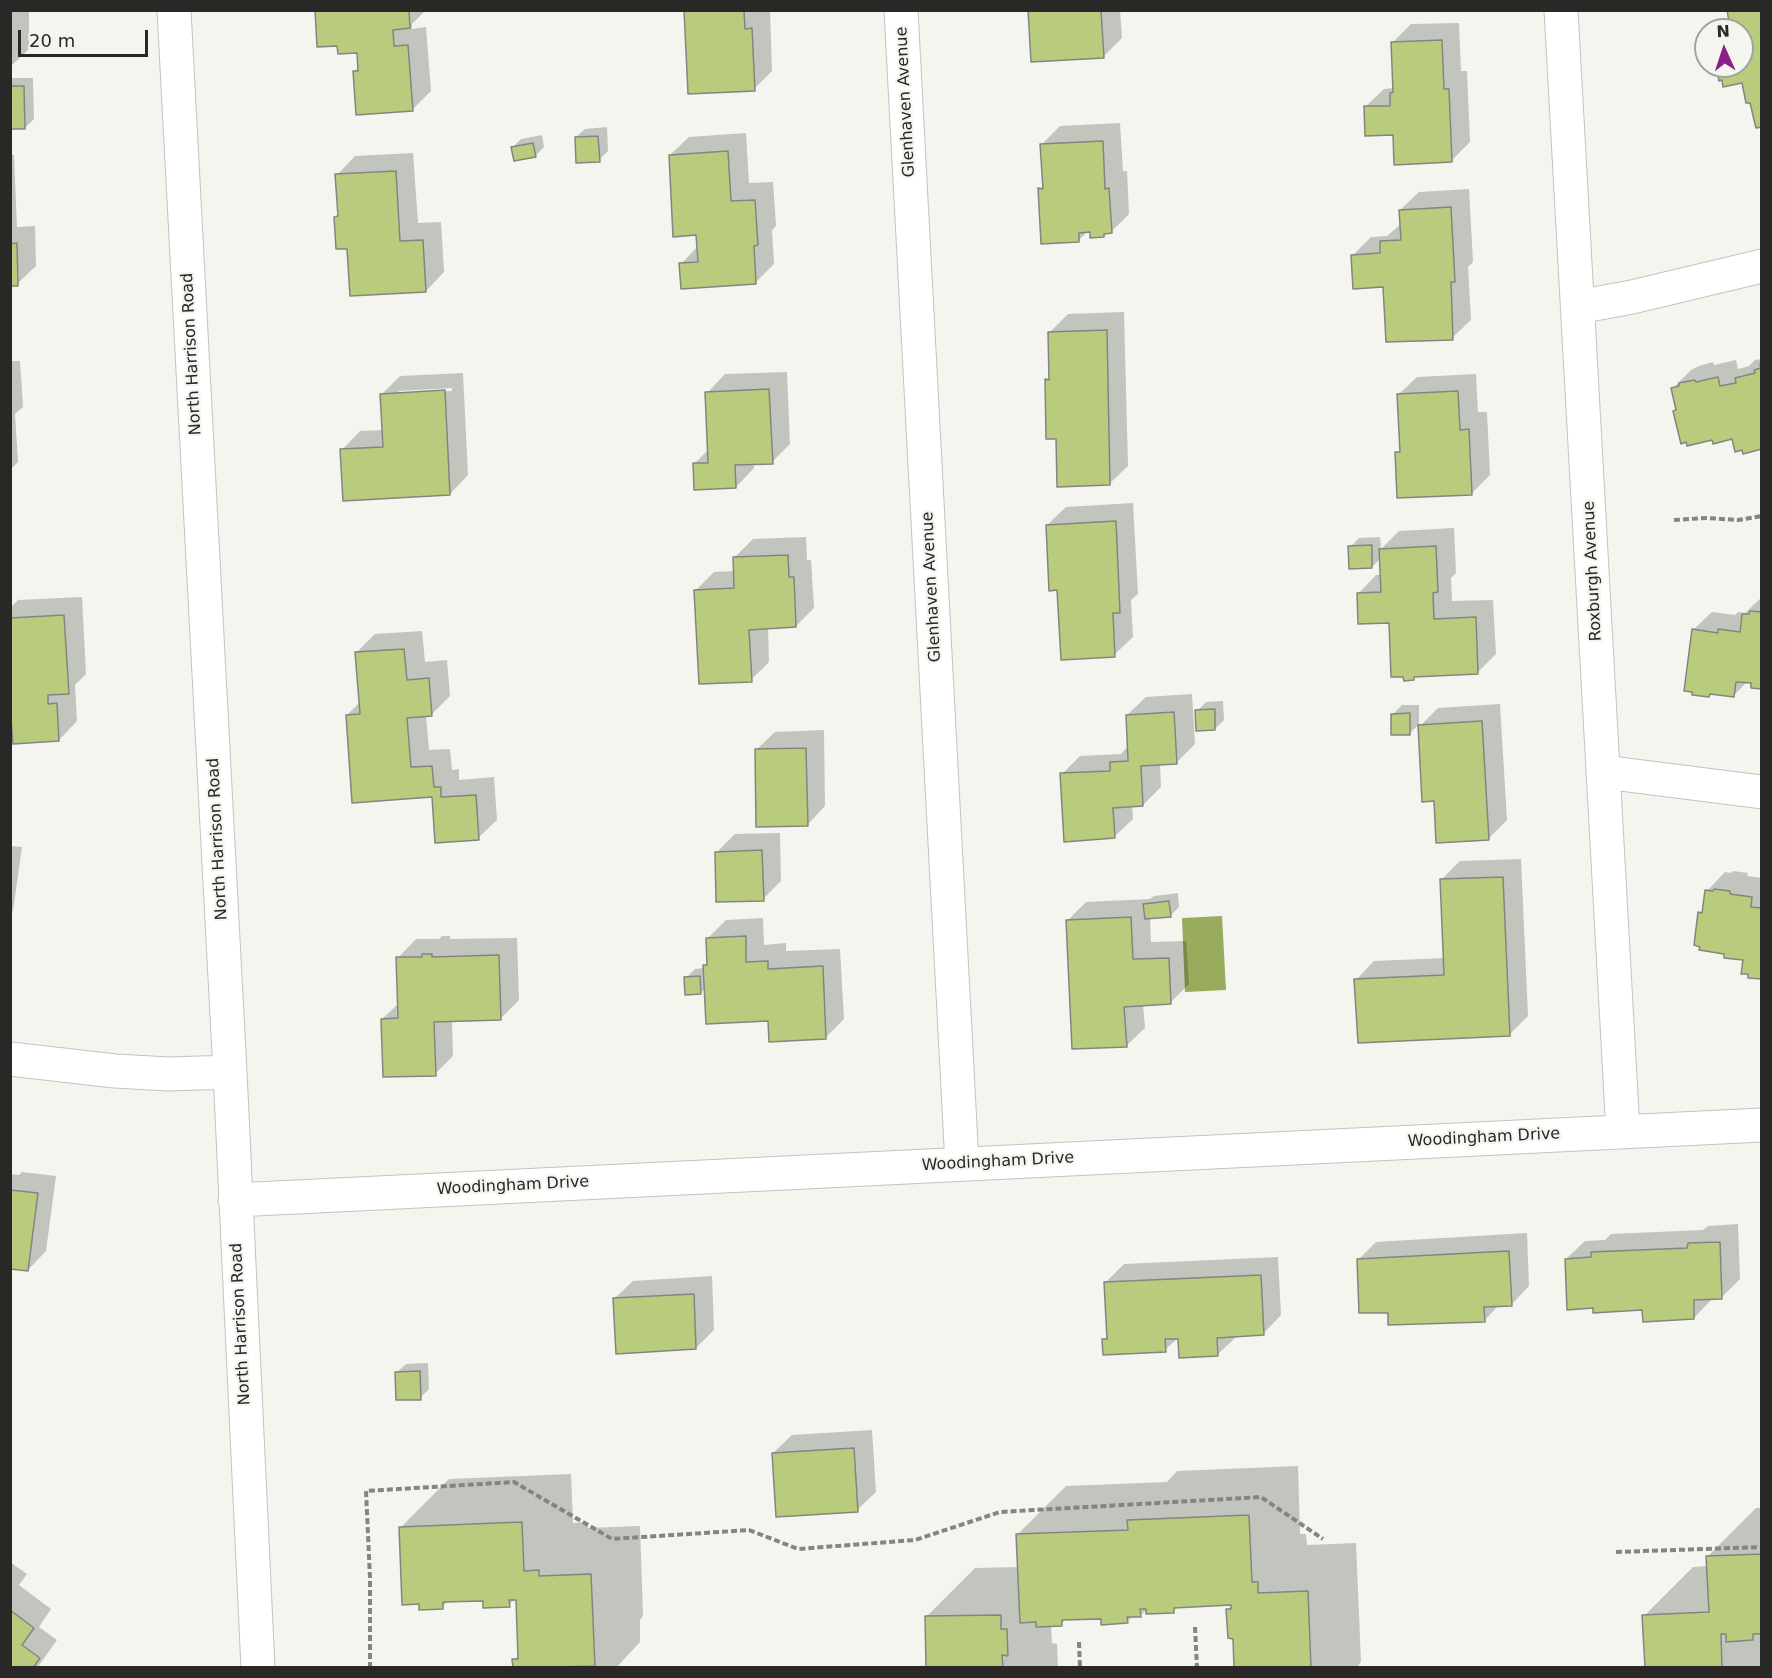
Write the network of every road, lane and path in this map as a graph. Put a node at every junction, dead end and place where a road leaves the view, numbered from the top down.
1 (174, 10) edge
2 (901, 10) edge
3 (1561, 10) edge
4 (1761, 266) edge
5 (1578, 307) junction
6 (1761, 516) edge
7 (1674, 520) dead end
8 (1604, 772) junction
9 (1761, 792) edge
10 (10, 1059) edge
11 (230, 1072) junction
12 (1761, 1125) edge
13 (1623, 1132) junction
14 (962, 1164) junction
15 (236, 1200) junction
16 (1323, 1539) dead end
17 (1761, 1547) edge
18 (1616, 1552) dead end
19 (1195, 1627) dead end
20 (1079, 1642) dead end
21 (258, 1668) edge
22 (370, 1668) edge
23 (1080, 1668) edge
24 (1197, 1668) edge

1 - 11 street, North Harrison Road
2 - 14 street, Glenhaven Avenue
3 - 5 street, Roxburgh Avenue
4 - 5 street
5 - 8 street, Roxburgh Avenue
6 - 7 path
8 - 9 street
8 - 13 street, Roxburgh Avenue
10 - 11 street
11 - 15 street, North Harrison Road
12 - 13 street, Woodingham Drive
13 - 14 street, Woodingham Drive
14 - 15 street, Woodingham Drive
15 - 21 street, North Harrison Road
16 - 22 path
17 - 18 path
19 - 24 path
20 - 23 path

